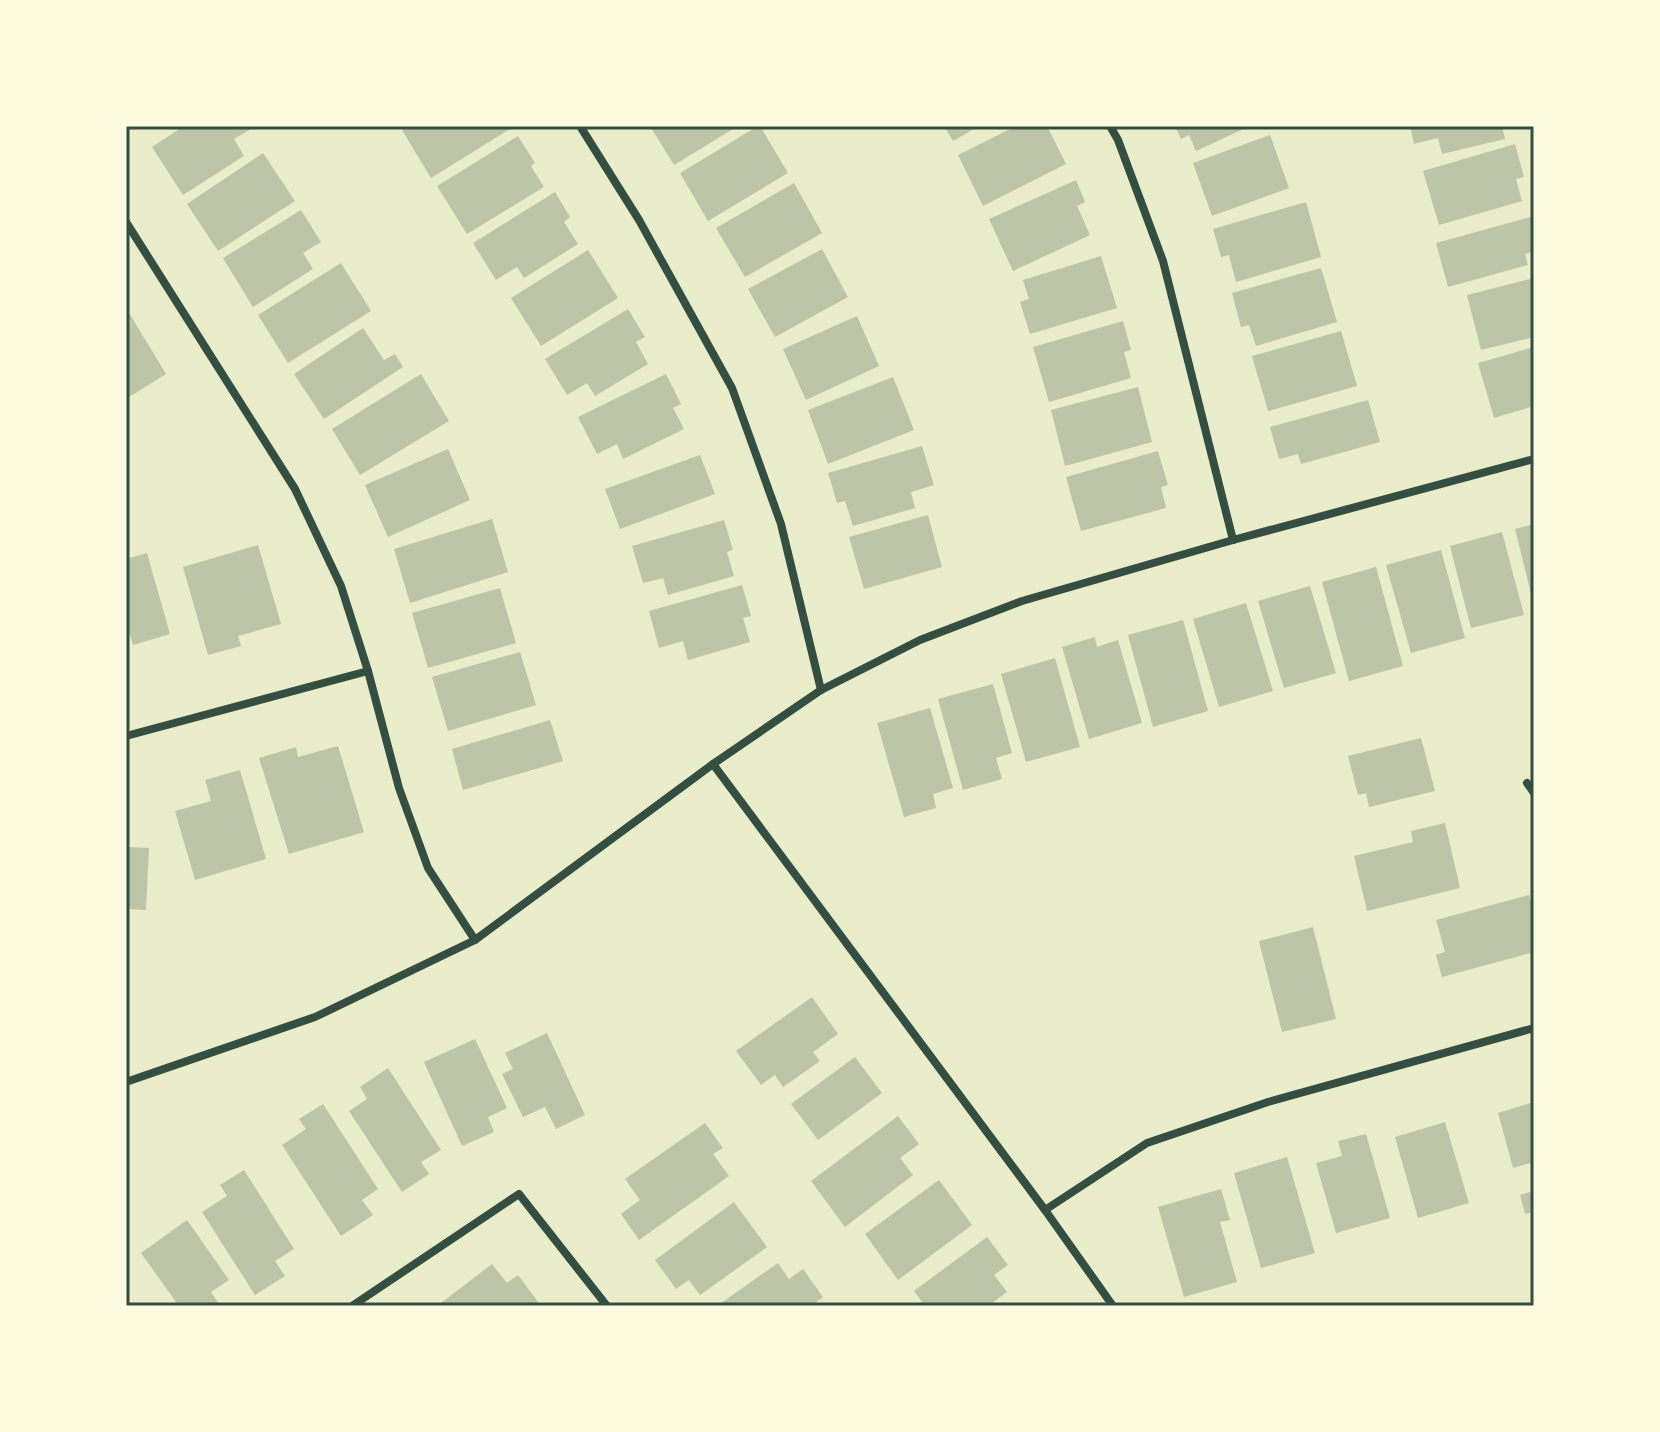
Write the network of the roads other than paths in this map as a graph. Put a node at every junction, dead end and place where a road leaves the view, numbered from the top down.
1 (580, 126) edge
2 (1110, 126) edge
3 (126, 222) edge
4 (1534, 459) edge
5 (1233, 540) junction
6 (368, 671) junction
7 (821, 690) junction
8 (126, 736) edge
9 (713, 764) junction
10 (1527, 783) dead end
11 (1534, 793) edge
12 (475, 940) junction
13 (1534, 1028) edge
14 (126, 1082) edge
15 (1045, 1210) junction
16 (352, 1306) edge
17 (607, 1306) edge
18 (1113, 1306) edge

1 - 7 street
2 - 5 street
3 - 6 street
4 - 5 street
5 - 7 street
6 - 8 street
6 - 12 street
7 - 9 street
9 - 12 street
9 - 15 street
10 - 11 street
12 - 14 street
13 - 15 street
15 - 18 street
16 - 17 street

